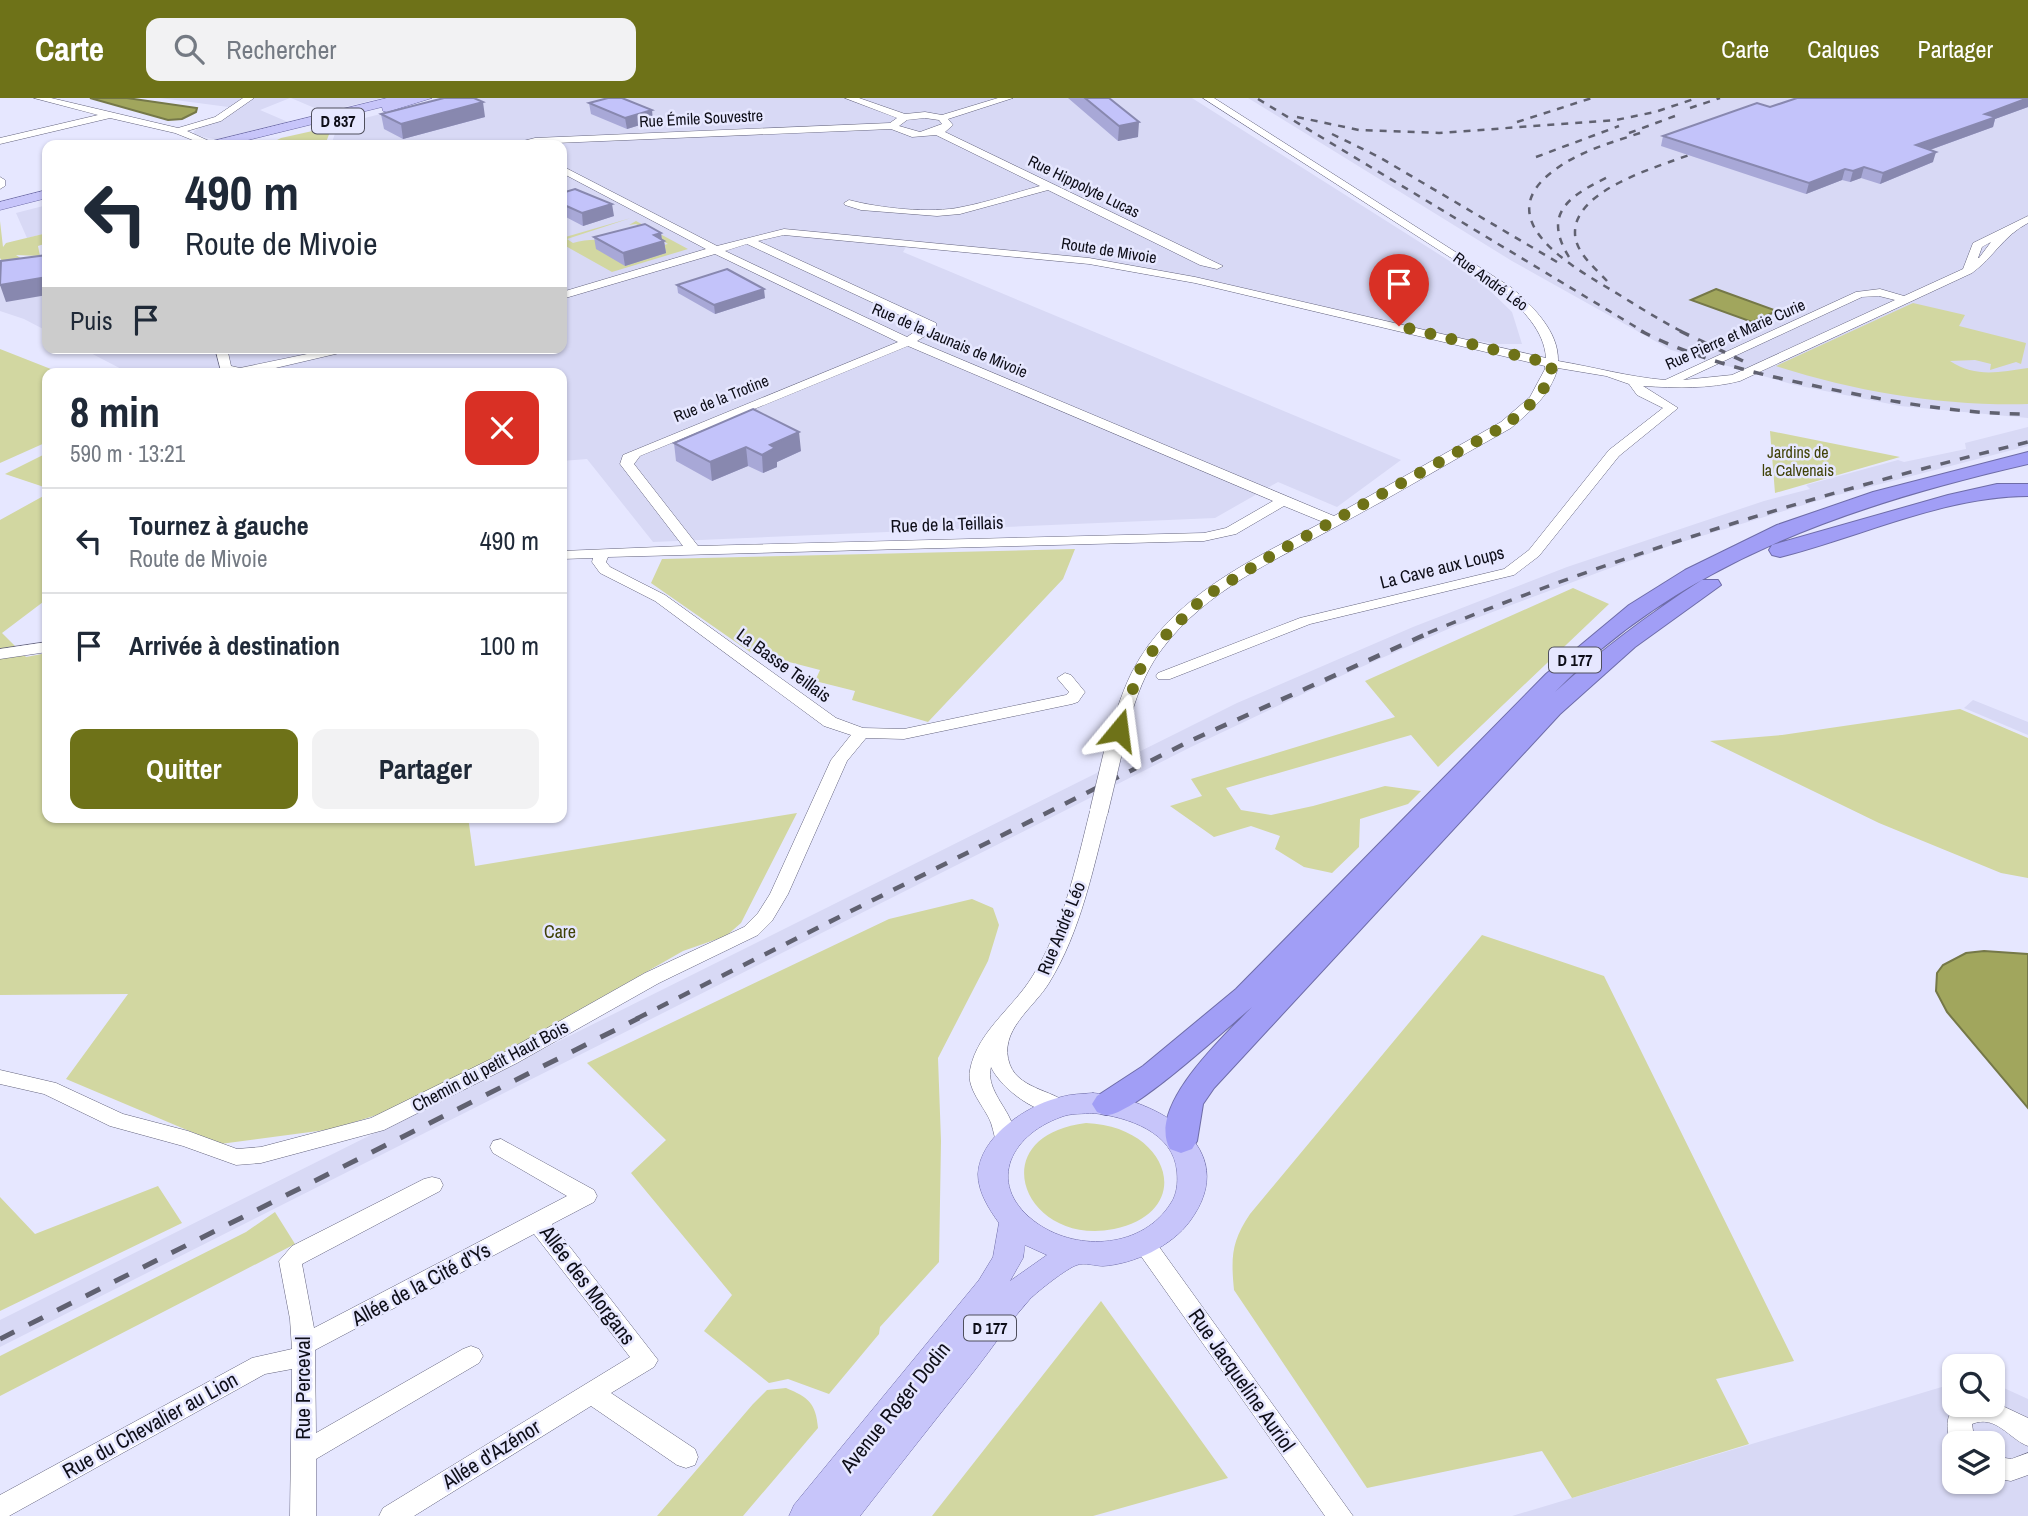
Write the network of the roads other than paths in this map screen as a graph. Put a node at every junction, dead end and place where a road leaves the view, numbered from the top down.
1 (39, 98) edge
2 (249, 98) edge
3 (402, 98) edge
4 (426, 98) edge
5 (849, 98) edge
6 (1008, 98) edge
7 (1208, 98) edge
8 (111, 115) junction
9 (904, 117) junction
10 (942, 118) junction
11 (893, 126) junction
12 (178, 131) junction
13 (938, 132) junction
14 (190, 140) edge
15 (247, 140) edge
16 (250, 140) edge
17 (559, 140) edge
18 (0, 141) edge
19 (567, 172) edge
20 (0, 180) edge
21 (0, 186) edge
22 (1049, 187) junction
23 (42, 188) edge
24 (42, 195) edge
25 (0, 198) edge
26 (849, 203) dead end
27 (0, 206) edge
28 (2028, 219) edge
29 (749, 241) junction
30 (718, 251) junction
31 (1217, 266) dead end
32 (567, 295) edge
33 (1905, 300) junction
34 (908, 342) junction
35 (329, 354) edge
36 (1551, 358) junction
37 (269, 368) edge
38 (1633, 381) junction
39 (1663, 383) junction
40 (2028, 458) edge
41 (1978, 469) junction
42 (2028, 470) edge
43 (2028, 477) edge
44 (2028, 490) edge
45 (1284, 500) junction
46 (1335, 522) junction
47 (693, 550) junction
48 (1780, 550) junction
49 (603, 553) junction
50 (567, 555) edge
51 (42, 648) edge
52 (0, 654) edge
53 (1164, 676) dead end
54 (1065, 678) dead end
55 (861, 733) junction
56 (999, 1034) junction
57 (0, 1077) edge
58 (1108, 1104) junction
59 (1059, 1107) junction
60 (1181, 1141) junction
61 (1007, 1143) junction
62 (501, 1147) dead end
63 (432, 1185) dead end
64 (1014, 1221) junction
65 (537, 1222) junction
66 (1144, 1243) junction
67 (1073, 1252) junction
68 (304, 1351) junction
69 (471, 1356) dead end
70 (591, 1393) junction
71 (1959, 1431) edge
72 (2028, 1436) edge
73 (302, 1454) junction
74 (686, 1457) dead end
75 (2028, 1464) edge
76 (2005, 1470) edge
77 (0, 1508) edge
78 (303, 1516) edge
79 (392, 1516) edge
80 (806, 1516) edge
81 (840, 1516) edge
82 (1340, 1516) edge

1 - 8 street
2 - 12 street
3 - 15 main road, D 837
4 - 16 main road, D 837
5 - 9 street
6 - 10 street
7 - 36 street, Rue André Léo
8 - 12 street
8 - 18 street
9 - 10 street
9 - 11 street
10 - 13 street
11 - 13 street, Rue Émile Souvestre
11 - 17 street, Rue Émile Souvestre
12 - 14 street
13 - 22 street, Rue Hippolyte Lucas
19 - 30 street, Rue de la Jaunais de Mivoie
20 - 21 street
22 - 26 street
22 - 31 street, Rue Hippolyte Lucas
23 - 25 main road
24 - 27 main road
28 - 33 street, Rue Pierre et Marie Curie
29 - 30 street, Route de Mivoie
29 - 34 street, Rue de la Trotine
29 - 36 street, Route de Mivoie
30 - 32 street, Route de Mivoie
30 - 34 street, Rue de la Jaunais de Mivoie
33 - 39 street, Rue Pierre et Marie Curie
33 - 39 street, Rue Pierre et Marie Curie
34 - 45 street, Rue de la Jaunais de Mivoie
34 - 47 street, Rue de la Trotine
35 - 37 street
36 - 38 street, Route de Mivoie
36 - 46 street
38 - 39 street
38 - 53 street, La Cave aux Loups
40 - 41 highway
41 - 42 highway
41 - 58 highway, D 177
43 - 48 highway, D 177
44 - 48 highway
45 - 46 street, Rue de la Jaunais de Mivoie
45 - 47 street, Rue de la Teillais
46 - 56 street, Rue André Léo, bridge
47 - 49 street, Rue de la Teillais
48 - 60 highway, D 177
49 - 50 street
49 - 55 street, La Basse Teillais
51 - 52 street
54 - 55 street, La Basse Teillais
55 - 57 street, Chemin du petit Haut Bois
56 - 59 street
56 - 61 street, Rue André Léo
58 - 59 main road
58 - 60 main road
59 - 61 main road
60 - 66 main road
61 - 64 main road
62 - 65 street, Allée des Morgans
63 - 68 street, Rue Perceval
64 - 67 main road
64 - 80 main road, Avenue Roger Dodin / D 177
65 - 68 street, Allée de la Cité d'Ys
65 - 70 street, Allée des Morgans
66 - 67 main road
66 - 82 street, Rue Jacqueline Auriol
67 - 81 main road, Avenue Roger Dodin / D 177
68 - 73 street, Rue Perceval
68 - 77 street, Rue du Chevalier au Lion
69 - 73 street
70 - 74 street
70 - 79 street, Allée d'Azénor
71 - 72 street
73 - 78 street, Rue Perceval
75 - 76 street

